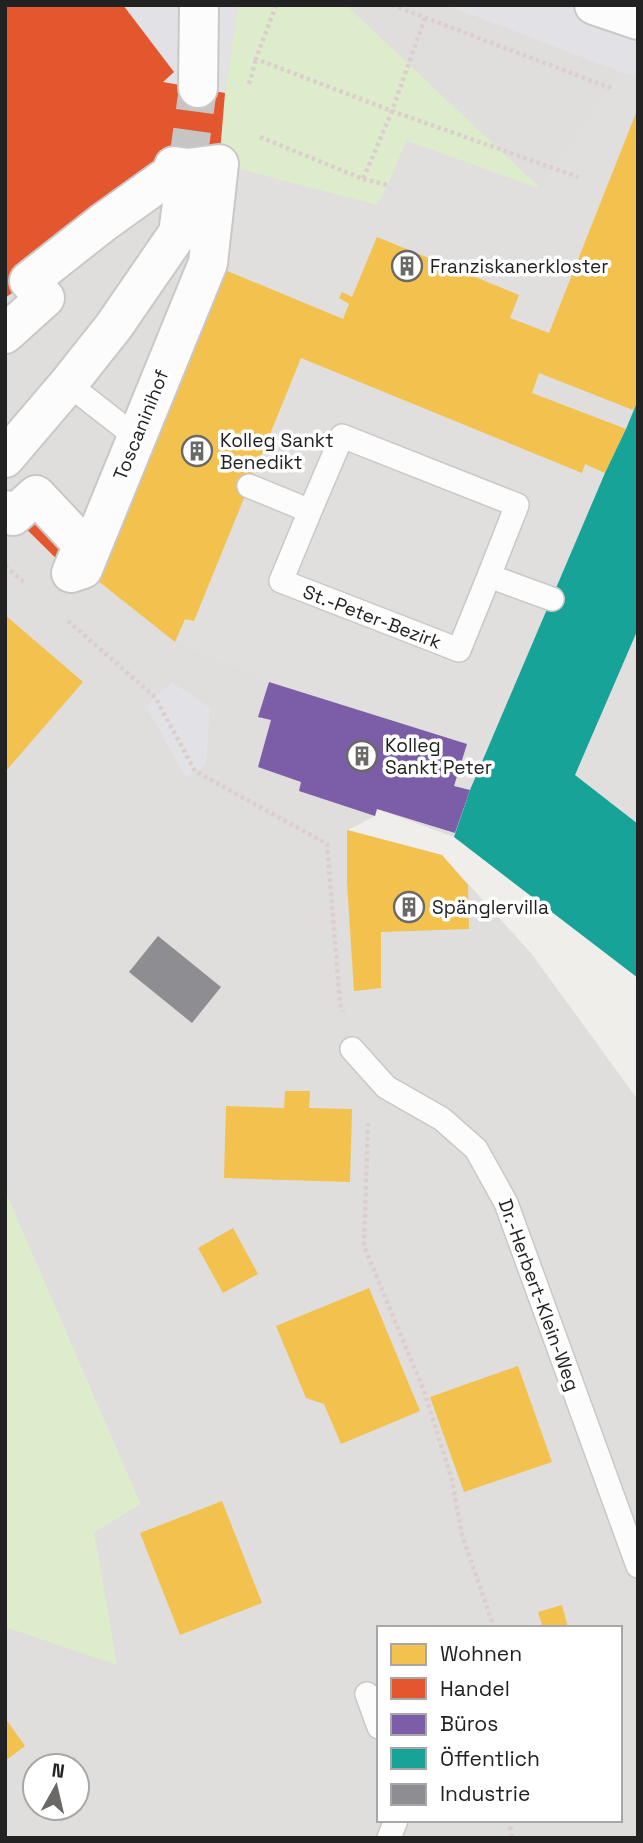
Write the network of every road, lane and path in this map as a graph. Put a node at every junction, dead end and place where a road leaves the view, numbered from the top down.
1 (199, 5) edge
2 (276, 5) edge
3 (392, 5) edge
4 (594, 5) edge
5 (425, 18) junction
6 (638, 20) edge
7 (256, 59) junction
8 (198, 88) tunnel mouth
9 (613, 89) dead end
10 (246, 93) dead end
11 (393, 111) junction
12 (248, 133) dead end
13 (187, 168) junction
14 (578, 177) dead end
15 (363, 179) junction
16 (388, 185) dead end
17 (5, 334) edge
18 (68, 384) junction
19 (136, 437) junction
20 (5, 457) edge
21 (250, 486) dead end
22 (5, 510) edge
23 (310, 511) junction
24 (5, 566) edge
25 (489, 576) junction
26 (25, 583) dead end
27 (552, 599) dead end
28 (65, 618) dead end
29 (352, 1049) junction
30 (638, 1566) edge
31 (493, 1626) edge
32 (368, 1694) dead end
33 (377, 1721) edge

1 - 8 street
2 - 7 path
3 - 5 path
4 - 6 street
5 - 9 path
5 - 11 path
7 - 10 path
7 - 11 path
11 - 14 path
11 - 15 path
12 - 15 path
13 - 17 street, Toscaninihof
13 - 18 street
13 - 19 street, Toscaninihof
15 - 16 path
18 - 19 lane
18 - 20 street
19 - 22 street, Toscaninihof
21 - 23 lane
23 - 25 lane, St.-Peter-Bezirk
23 - 25 lane, St.-Peter-Bezirk
24 - 26 path
25 - 27 lane
28 - 29 path
29 - 30 lane, Dr.-Herbert-Klein-Weg
29 - 31 path
32 - 33 lane

